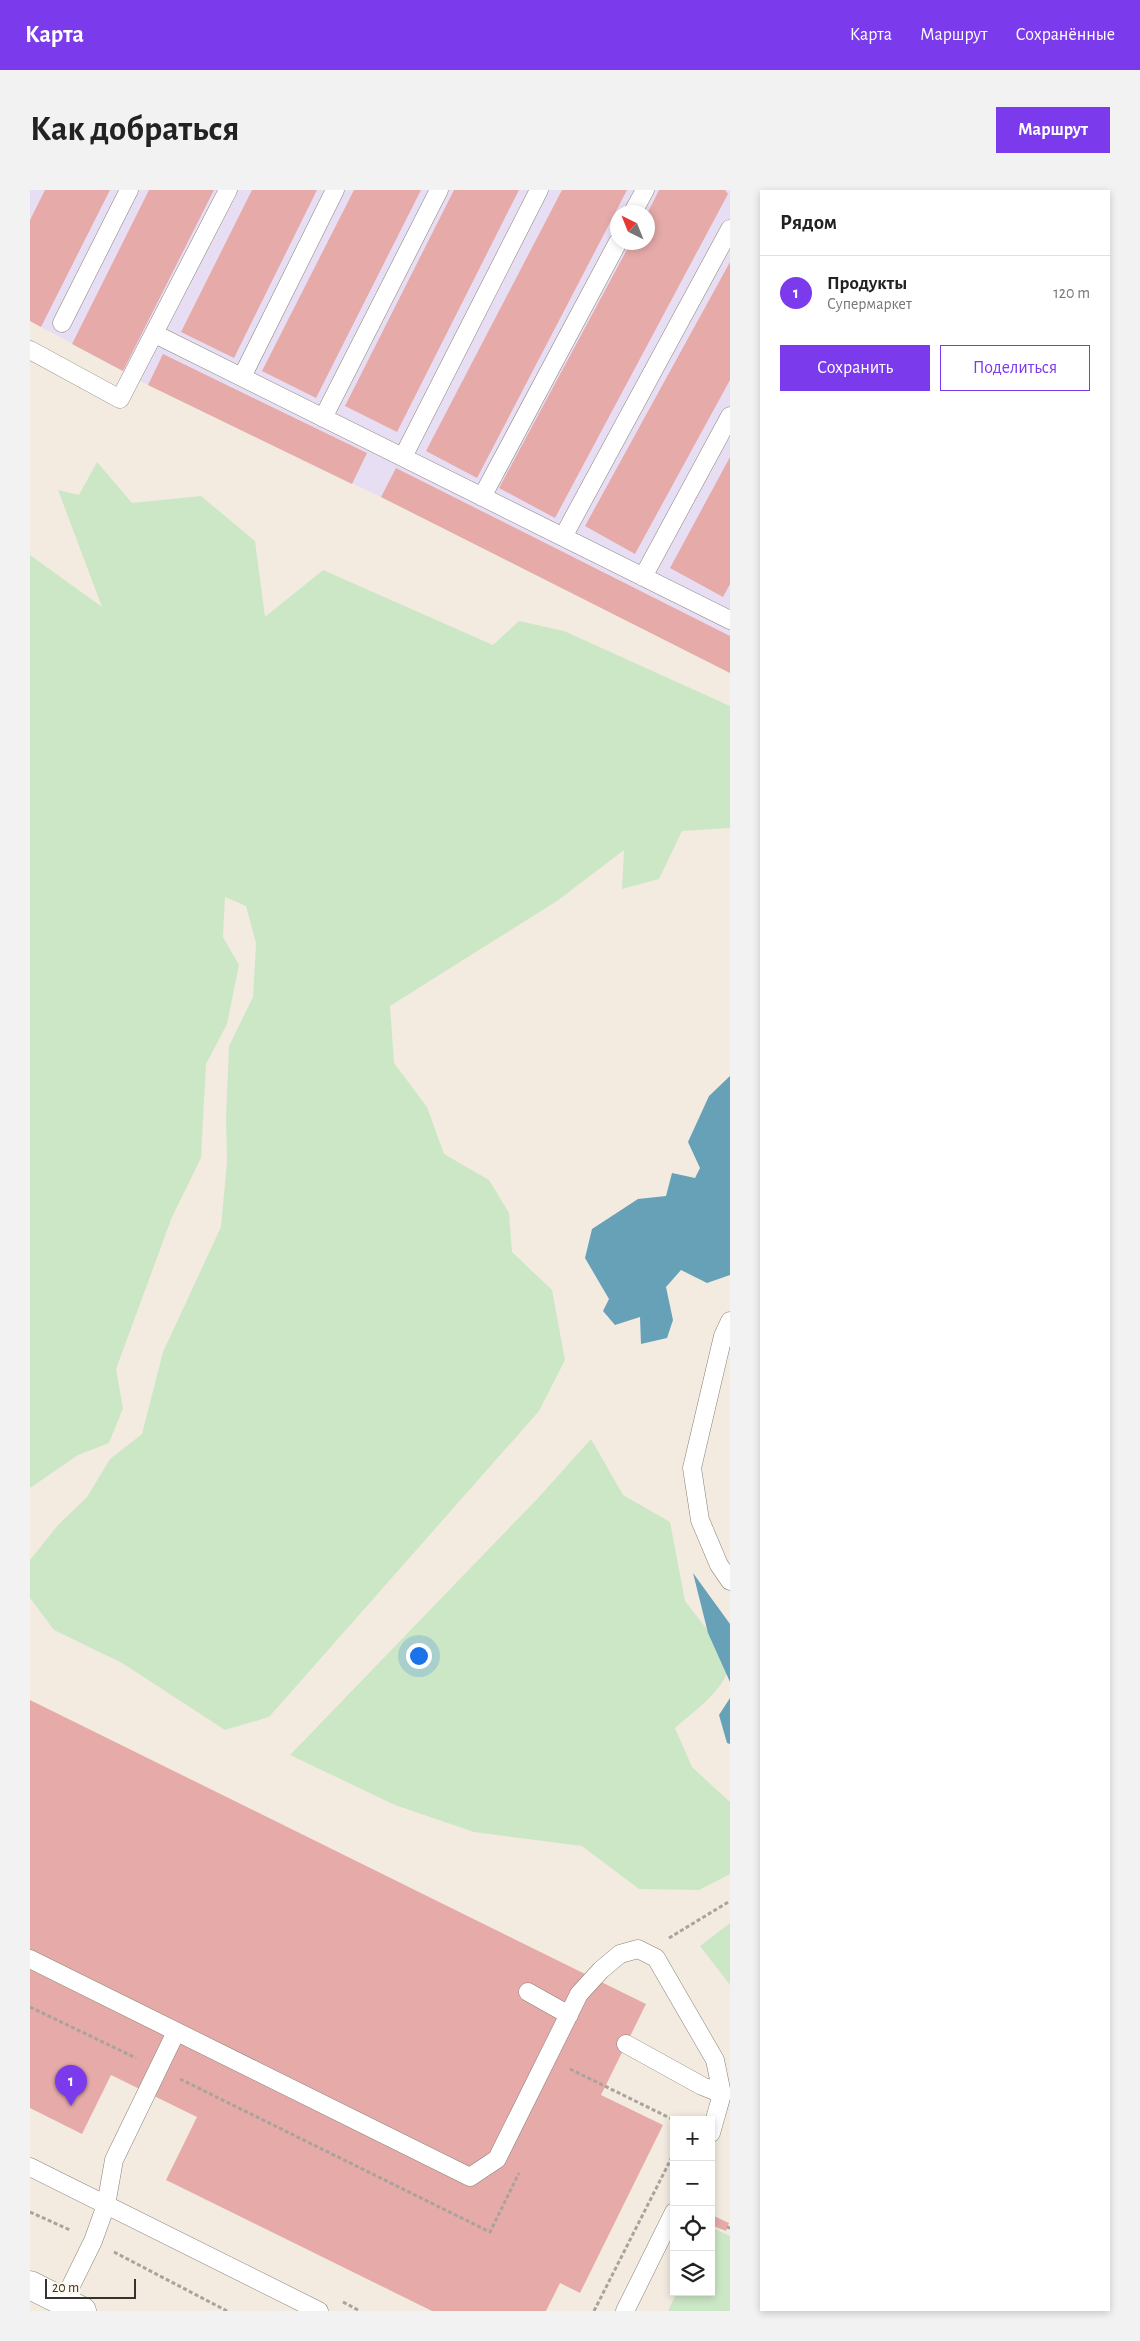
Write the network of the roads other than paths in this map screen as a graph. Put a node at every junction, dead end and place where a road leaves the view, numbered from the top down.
1 (129, 190) edge
2 (228, 190) edge
3 (335, 190) edge
4 (438, 190) edge
5 (539, 190) edge
6 (645, 190) edge
7 (637, 205) edge
8 (730, 229) edge
9 (614, 250) edge
10 (62, 323) dead end
11 (155, 334) junction
12 (30, 350) edge
13 (242, 377) junction
14 (730, 416) edge
15 (323, 418) junction
16 (403, 457) junction
17 (482, 497) junction
18 (563, 537) junction
19 (642, 577) junction
20 (730, 620) edge
21 (730, 1321) edge
22 (730, 1581) edge
23 (30, 1959) edge
24 (528, 1992) dead end
25 (569, 2015) junction
26 (176, 2032) junction
27 (626, 2044) dead end
28 (722, 2094) junction
29 (715, 2119) edge
30 (30, 2167) edge
31 (106, 2205) junction
32 (670, 2220) edge
33 (30, 2285) edge
34 (72, 2306) edge
35 (319, 2311) edge
36 (625, 2311) edge

1 - 10 lane
2 - 11 lane
3 - 13 lane
4 - 15 lane
5 - 16 lane
6 - 7 lane
8 - 18 lane
9 - 17 lane
11 - 12 lane
11 - 13 lane
13 - 15 lane
14 - 19 lane
15 - 16 lane
16 - 17 lane
17 - 18 lane
18 - 19 lane
19 - 20 lane
21 - 22 lane
23 - 26 lane
24 - 25 lane
25 - 26 lane
25 - 28 lane
26 - 31 lane
27 - 28 lane
28 - 29 lane
30 - 31 lane
31 - 34 lane
31 - 35 lane
32 - 36 lane
33 - 34 main road

